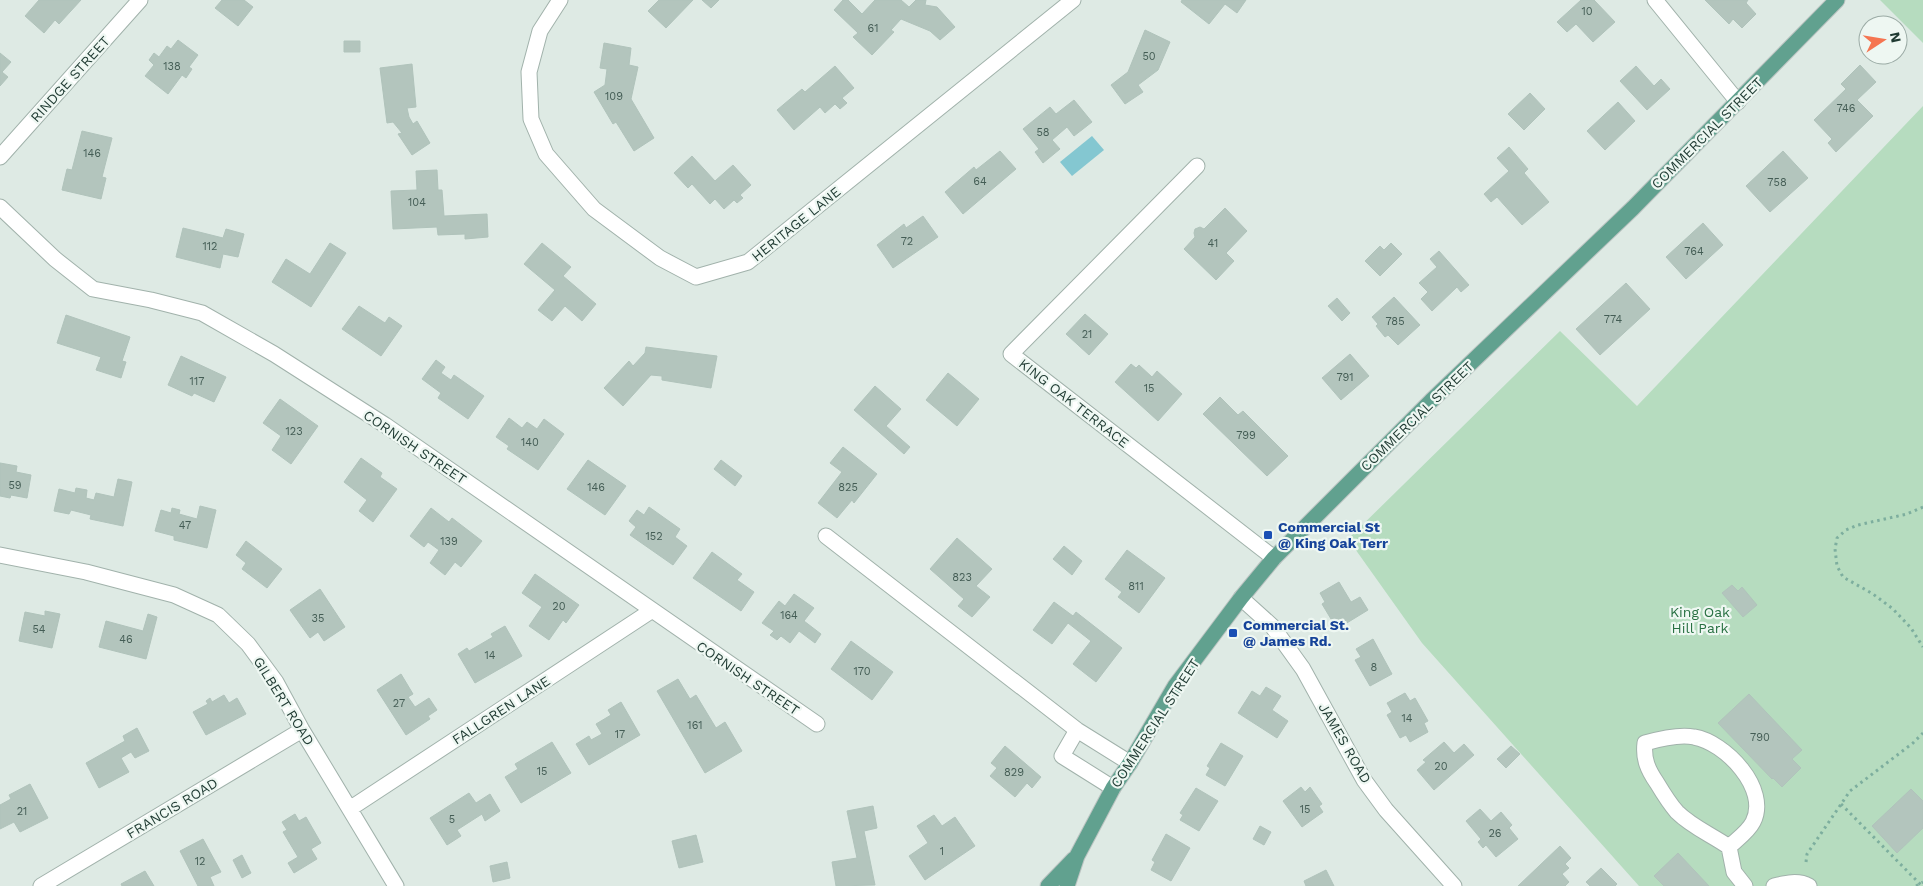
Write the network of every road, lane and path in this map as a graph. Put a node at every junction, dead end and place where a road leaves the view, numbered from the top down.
1 (140, 0) edge
2 (560, 0) edge
3 (1073, 0) edge
4 (1656, 0) edge
5 (1837, 0) edge
6 (1738, 102) junction
7 (0, 157) edge
8 (1197, 166) dead end
9 (0, 207) edge
10 (1923, 507) edge
11 (826, 536) dead end
12 (0, 555) edge
13 (1274, 558) junction
14 (1241, 598) junction
15 (652, 611) junction
16 (1923, 647) edge
17 (817, 724) dead end
18 (302, 730) junction
19 (1077, 730) junction
20 (1923, 733) edge
21 (1130, 763) junction
22 (1113, 788) junction
23 (1841, 804) junction
24 (351, 808) junction
25 (1729, 847) junction
26 (1077, 856) junction
27 (1806, 862) dead end
28 (1920, 884) edge
29 (41, 886) edge
30 (396, 886) edge
31 (1048, 886) edge
32 (1067, 886) edge
33 (1454, 886) edge
34 (1744, 886) edge
35 (1774, 886) edge
36 (1809, 886) edge

1 - 7 street, RINDGE STREET
2 - 3 street, HERITAGE LANE
4 - 6 street
5 - 6 main road, COMMERCIAL STREET
6 - 13 main road, COMMERCIAL STREET
8 - 13 street, KING OAK TERRACE
9 - 15 street, CORNISH STREET
10 - 16 path
11 - 19 street
12 - 18 street, GILBERT ROAD
13 - 14 main road, COMMERCIAL STREET
14 - 21 main road, COMMERCIAL STREET
14 - 33 street, JAMES ROAD
15 - 17 street, CORNISH STREET
15 - 24 street, FALLGREN LANE
18 - 24 street, GILBERT ROAD
18 - 29 street, FRANCIS ROAD
19 - 21 street
19 - 22 street
20 - 23 path
21 - 22 main road, COMMERCIAL STREET
22 - 26 main road, COMMERCIAL STREET
23 - 27 path
23 - 28 path
24 - 30 street, GILBERT ROAD
25 - 25 street
25 - 34 street
26 - 31 main road
26 - 32 main road, COMMERCIAL STREET
35 - 36 street

